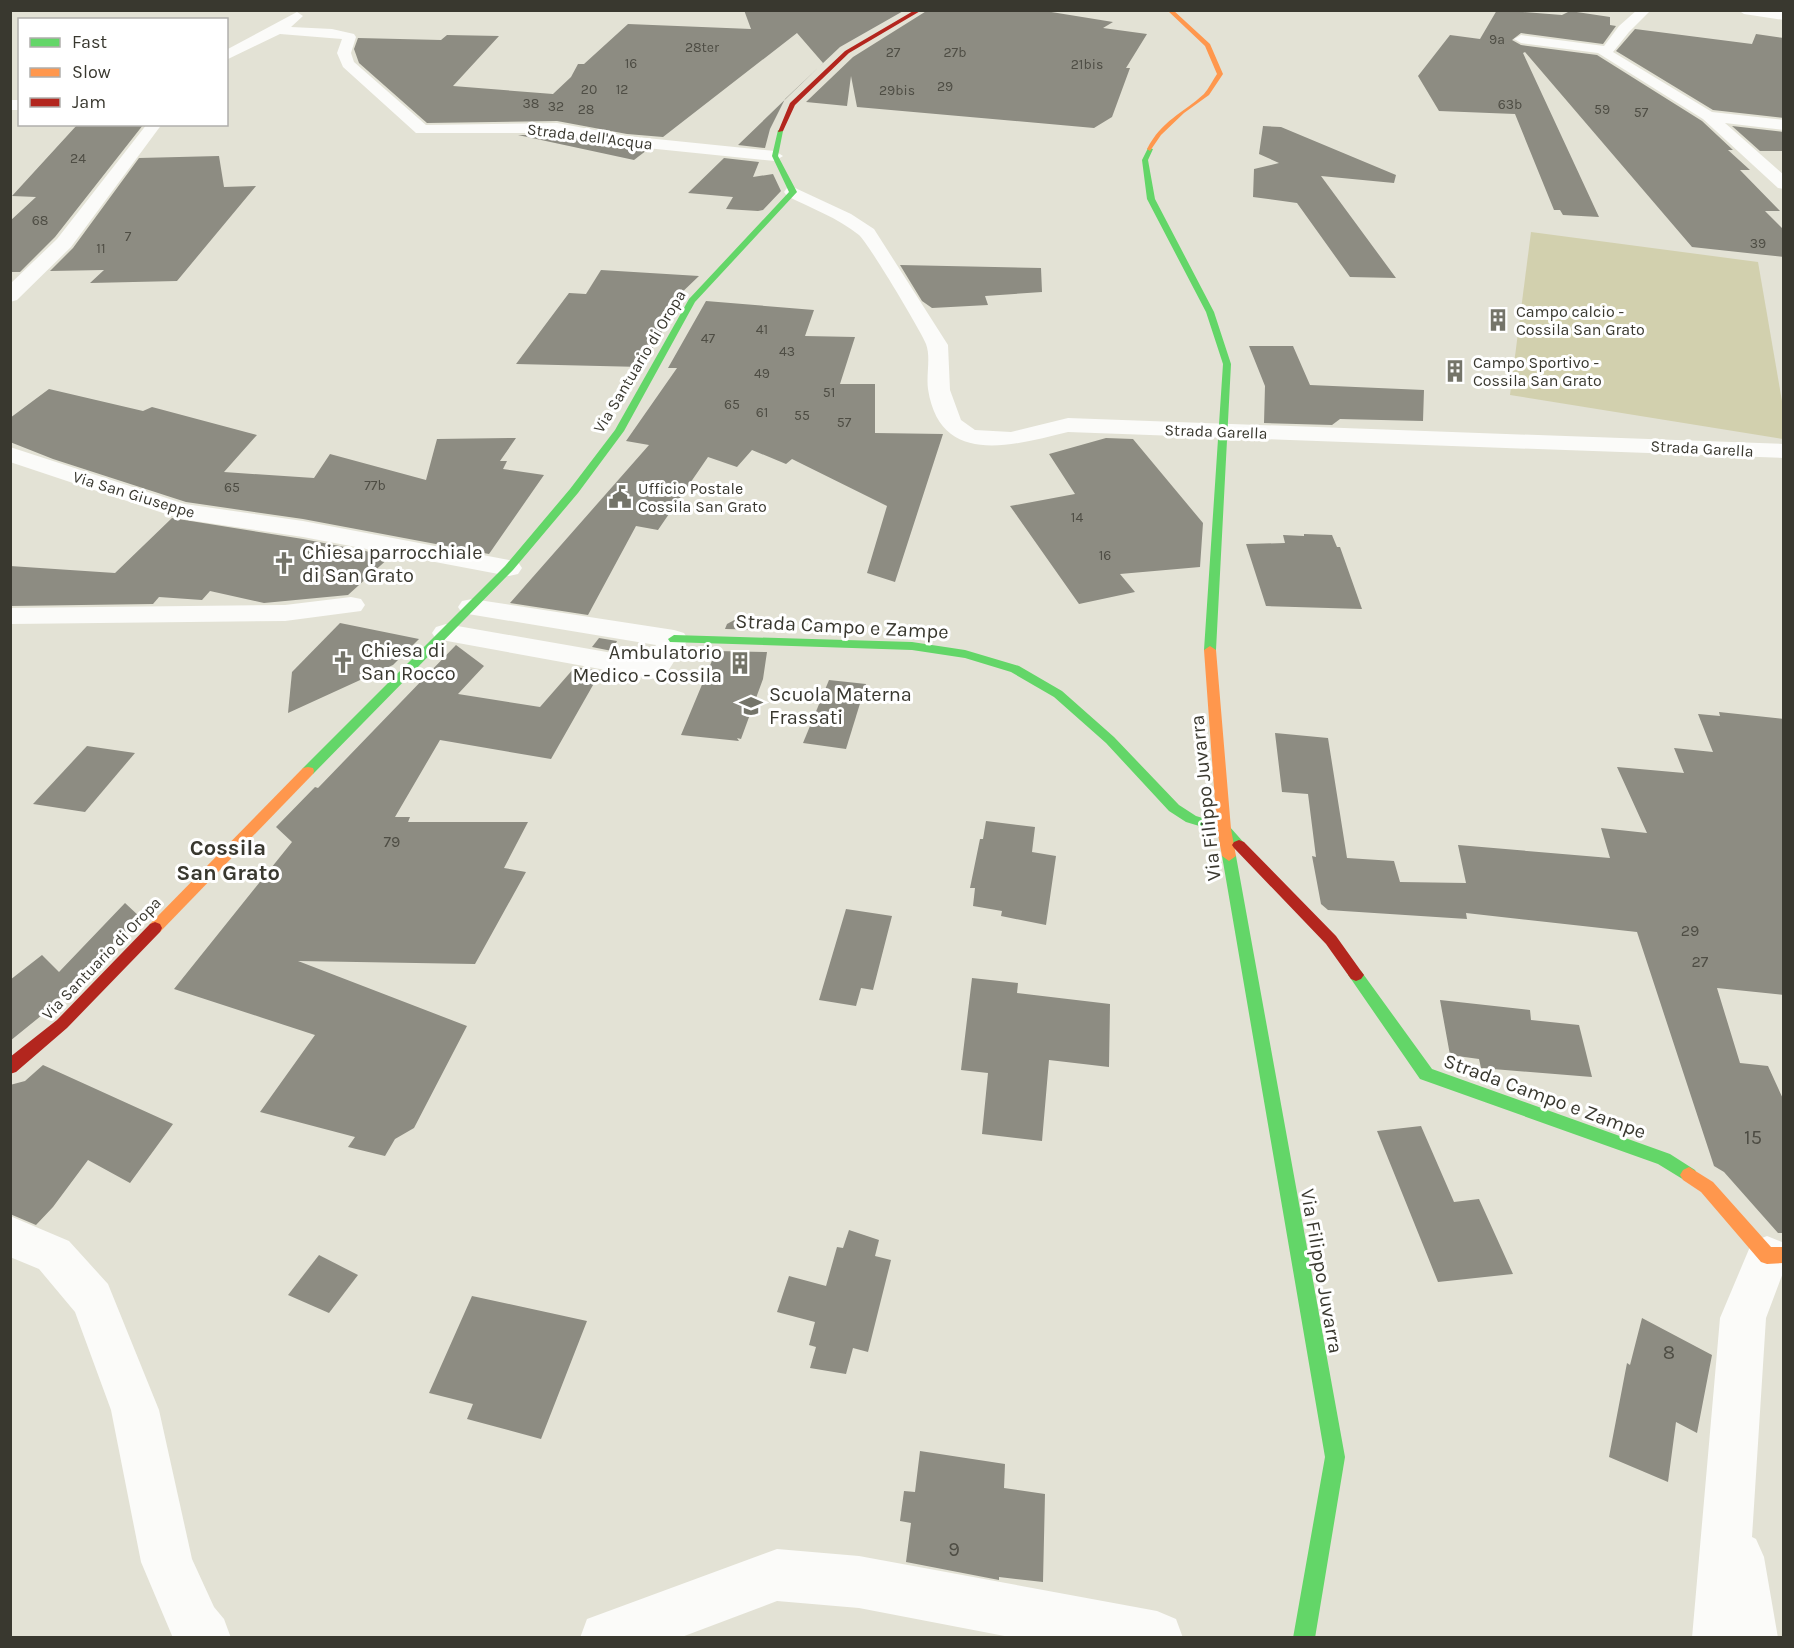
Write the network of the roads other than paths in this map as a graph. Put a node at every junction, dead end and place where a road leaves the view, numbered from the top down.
1 (303, 10) edge
2 (920, 10) edge
3 (1169, 10) edge
4 (1645, 10) edge
5 (1744, 10) edge
6 (1784, 16) edge
7 (281, 30) junction
8 (1521, 39) dead end
9 (1606, 50) junction
10 (228, 55) edge
11 (1708, 116) junction
12 (1784, 125) edge
13 (153, 126) edge
14 (775, 156) junction
15 (1784, 184) edge
16 (793, 192) junction
17 (10, 296) edge
18 (1784, 451) edge
19 (17, 461) edge
20 (509, 568) junction
21 (351, 605) dead end
22 (472, 607) junction
23 (10, 616) edge
24 (446, 633) junction
25 (674, 639) junction
26 (1224, 828) junction
27 (10, 1067) edge
28 (10, 1236) edge
29 (1775, 1256) edge
30 (1730, 1508) junction
31 (205, 1638) edge
32 (606, 1638) edge
33 (1157, 1638) edge
34 (1304, 1638) edge
35 (1719, 1638) edge
36 (1751, 1638) edge

1 - 7 street
2 - 14 street
3 - 26 street, Via Filippo Juvarra
4 - 9 street
5 - 6 street
7 - 10 street
7 - 14 street, Strada dell'Acqua
8 - 9 street
9 - 11 street
11 - 12 street
11 - 15 street
13 - 17 street
14 - 16 street
16 - 18 street, Strada Garella
16 - 20 street, Via Santuario di Oropa
19 - 20 street, Via San Giuseppe
20 - 22 street, Via Santuario di Oropa
21 - 23 street
22 - 24 street, Via Santuario di Oropa
22 - 25 street
24 - 25 street
24 - 27 street, Via Santuario di Oropa
25 - 26 street, Strada Campo e Zampe
26 - 29 street, Strada Campo e Zampe
26 - 34 street, Via Filippo Juvarra
28 - 31 street
29 - 30 street
30 - 35 street
30 - 36 street
32 - 33 street

